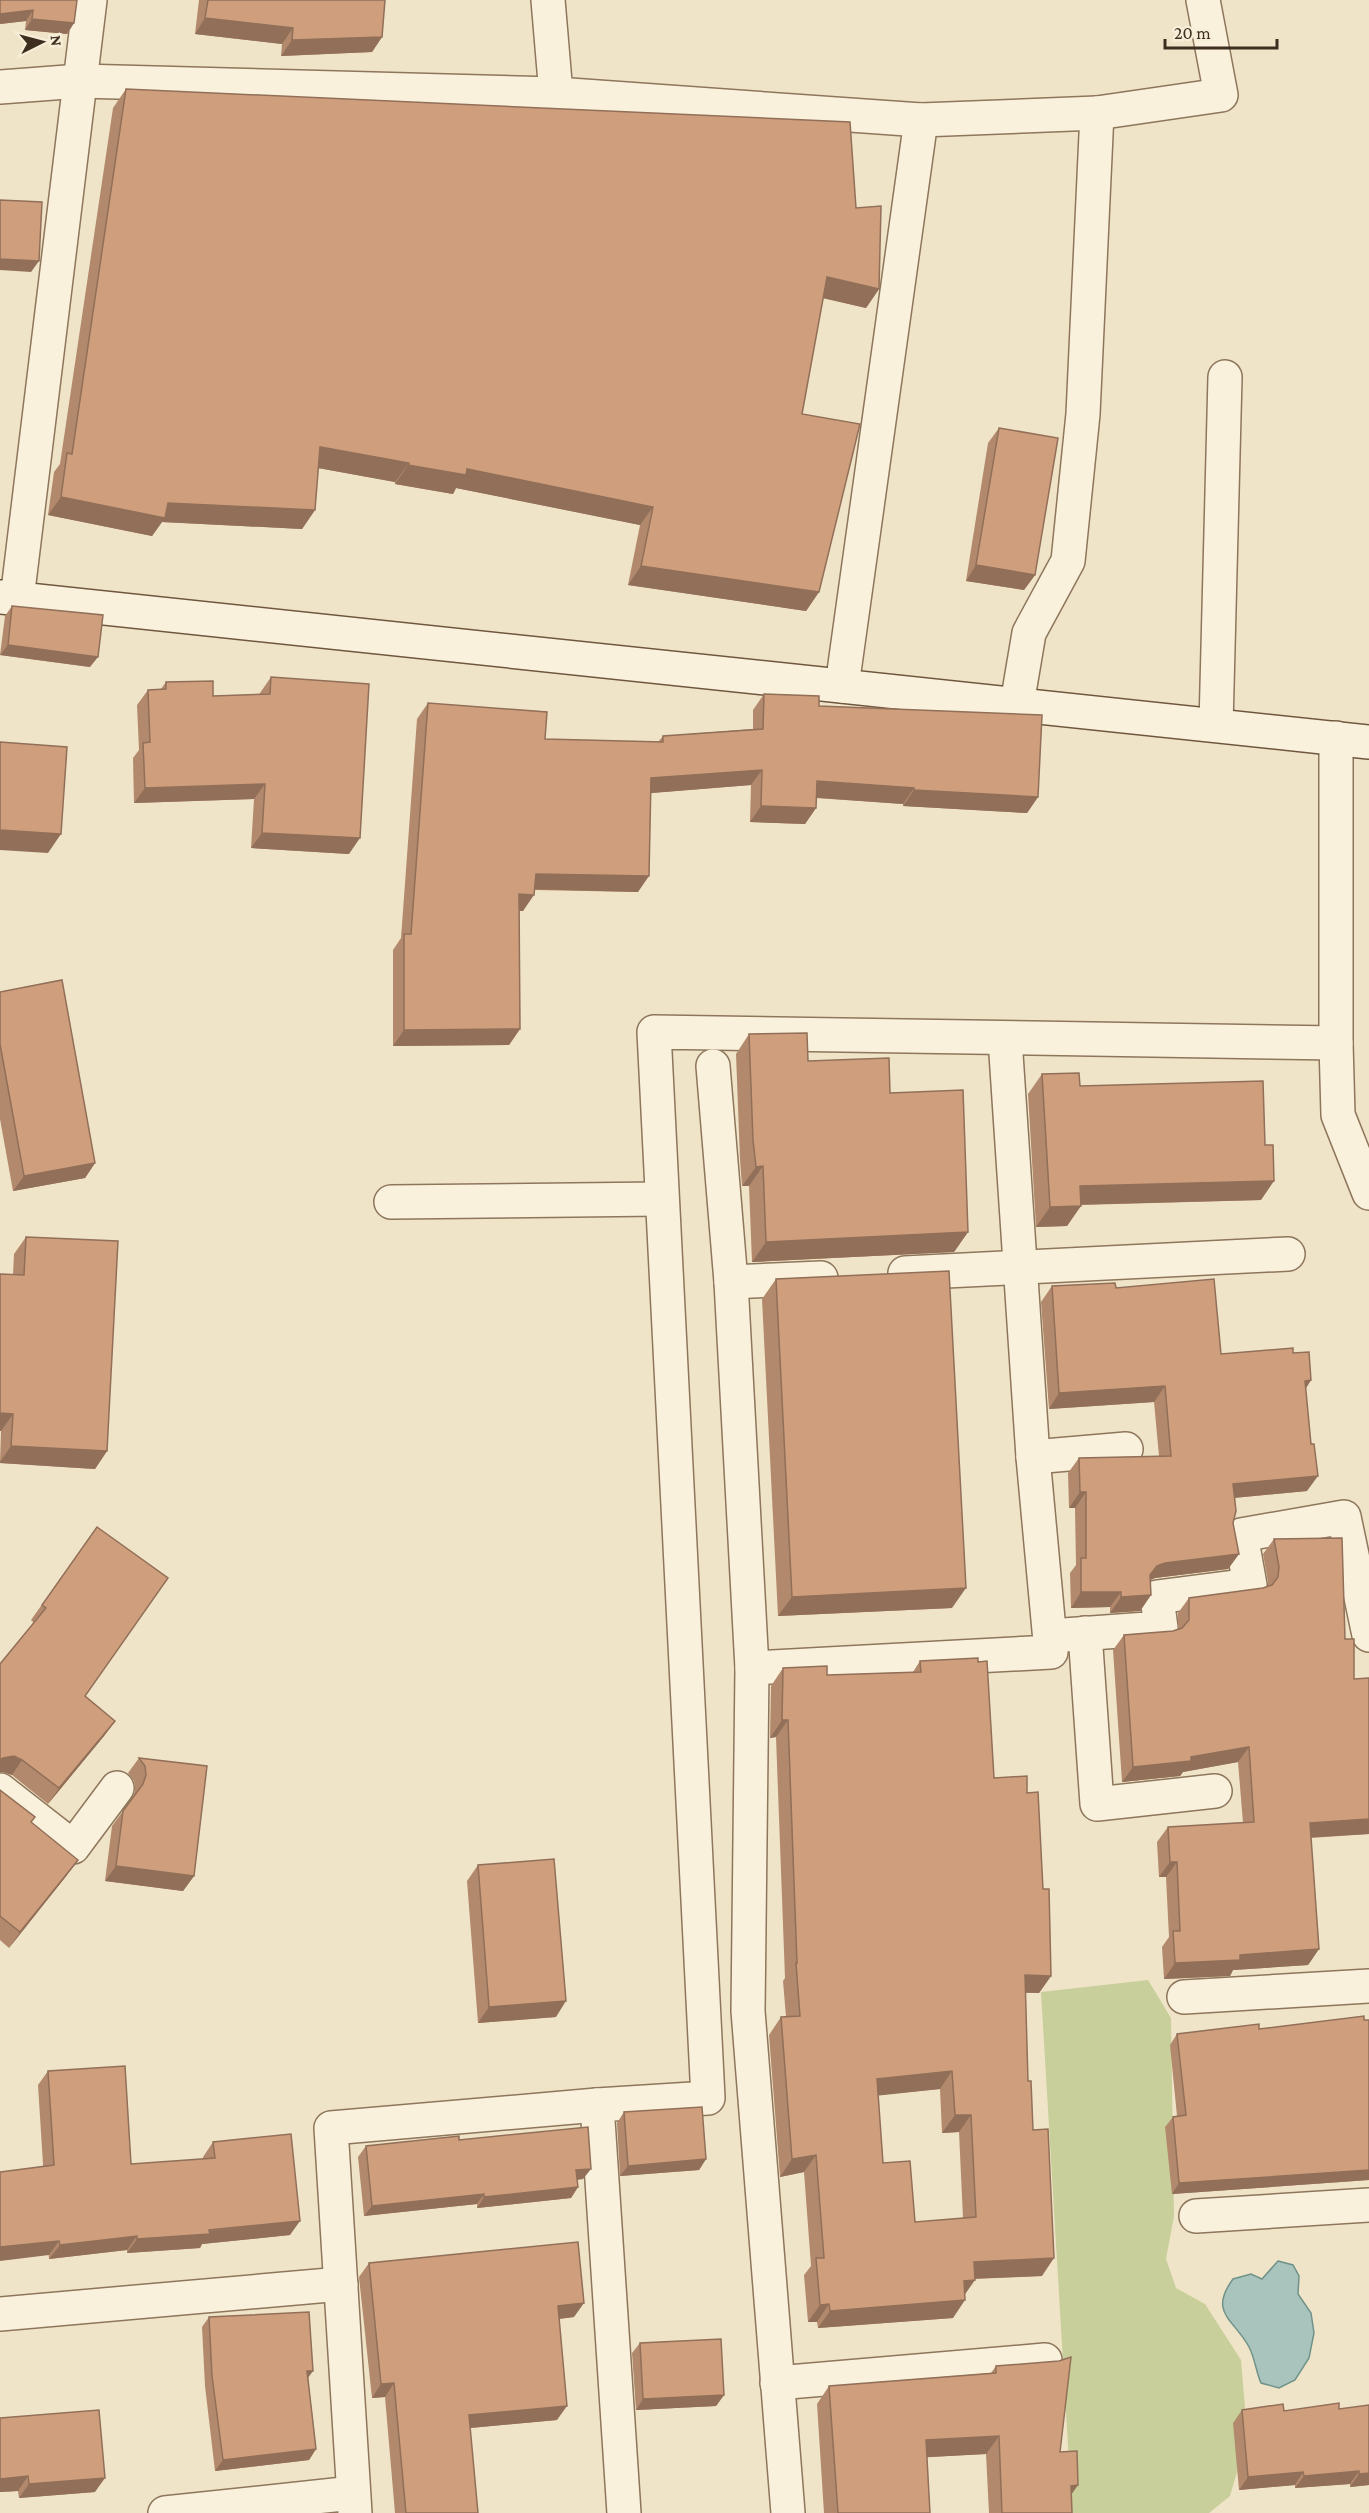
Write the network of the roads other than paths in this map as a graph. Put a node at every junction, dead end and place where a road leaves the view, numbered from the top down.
1 (90, 0) edge
2 (548, 0) edge
3 (1203, 0) edge
4 (80, 81) junction
5 (0, 87) edge
6 (556, 94) junction
7 (1097, 113) junction
8 (921, 120) junction
9 (1226, 377) dead end
10 (9, 598) edge
11 (842, 686) junction
12 (1017, 704) junction
13 (1216, 725) junction
14 (1336, 738) junction
15 (1369, 742) edge
16 (1005, 1039) junction
17 (1336, 1043) junction
18 (713, 1066) dead end
19 (1369, 1193) edge
20 (660, 1199) junction
21 (391, 1202) dead end
22 (1288, 1254) dead end
23 (1020, 1268) junction
24 (731, 1282) junction
25 (1126, 1449) dead end
26 (1033, 1457) junction
27 (1084, 1634) junction
28 (1369, 1635) edge
29 (1050, 1636) junction
30 (752, 1668) junction
31 (117, 1788) dead end
32 (0, 1790) edge
33 (1215, 1791) dead end
34 (1369, 1986) edge
35 (1184, 1997) dead end
36 (597, 2104) junction
37 (1369, 2205) edge
38 (1196, 2216) dead end
39 (341, 2284) junction
40 (0, 2314) edge
41 (1045, 2360) edge
42 (777, 2383) junction
43 (354, 2503) edge
44 (165, 2513) edge
45 (624, 2513) edge
46 (788, 2513) edge

1 - 4 street
2 - 6 street
3 - 7 street
4 - 5 street
4 - 6 street
4 - 10 street
6 - 8 street
7 - 8 street
7 - 12 street
8 - 11 street
9 - 13 street
10 - 11 street
11 - 12 street
12 - 13 street
13 - 14 street
14 - 15 street
14 - 17 street
16 - 17 street
16 - 20 street
16 - 23 street
17 - 19 street
18 - 24 street
20 - 21 street
20 - 36 street
22 - 23 street
23 - 24 street
23 - 26 street
24 - 30 street
25 - 26 street
26 - 29 street
27 - 28 street
27 - 29 street
27 - 33 street
29 - 30 street
30 - 42 street
31 - 32 street
34 - 35 street
36 - 39 street
36 - 45 street
37 - 38 street
39 - 40 street
39 - 43 street
41 - 42 street
42 - 46 street
43 - 44 street

